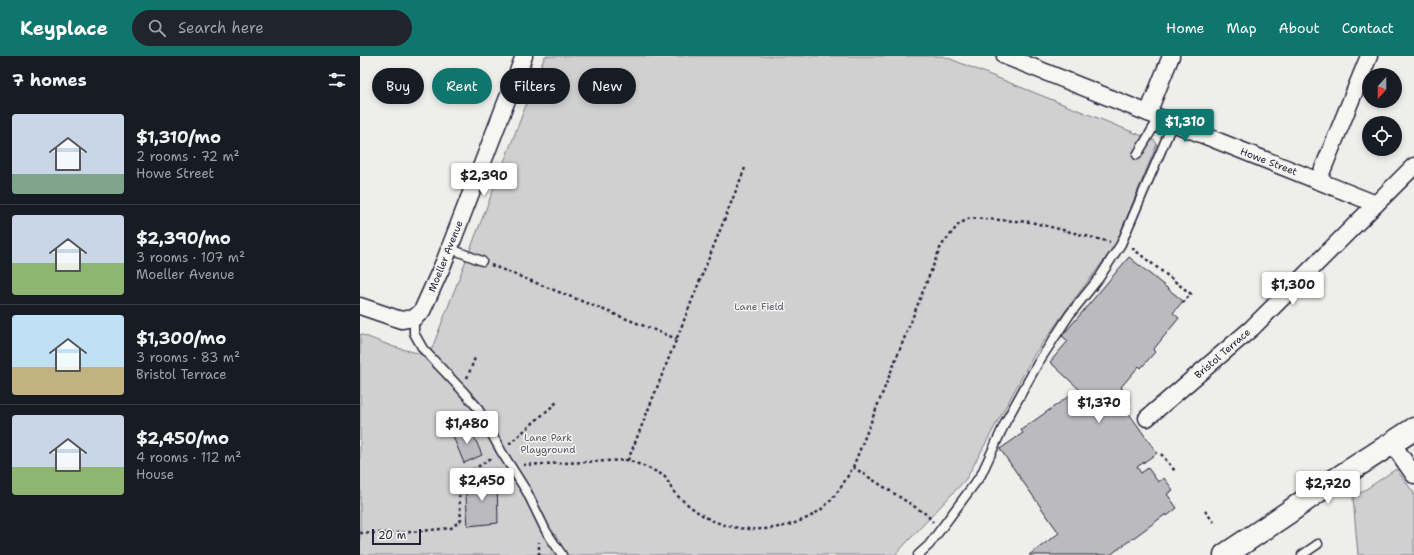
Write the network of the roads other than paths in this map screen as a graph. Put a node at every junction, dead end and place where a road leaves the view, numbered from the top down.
1 (1005, 56) edge
2 (1170, 56) edge
3 (1369, 56) edge
4 (522, 62) edge
5 (532, 68) edge
6 (1160, 118) junction
7 (1137, 155) dead end
8 (1414, 166) edge
9 (1318, 181) junction
10 (1376, 204) junction
11 (449, 248) junction
12 (482, 261) road end
13 (360, 306) edge
14 (414, 318) junction
15 (1146, 418) dead end
16 (1414, 429) edge
17 (1392, 443) junction
18 (1414, 475) edge
19 (1318, 544) dead end
20 (562, 555) edge
21 (918, 555) edge
22 (1225, 555) edge
23 (1302, 555) edge

1 - 6 street, Howe Street
2 - 6 street
3 - 9 street
4 - 5 lane
4 - 11 street, Moeller Avenue
6 - 7 lane
6 - 9 street, Howe Street
6 - 21 lane
8 - 10 street, Bristol Terrace
9 - 10 street, Howe Street
10 - 15 street, Bristol Terrace
11 - 12 lane
11 - 14 street, Moeller Avenue
13 - 14 street
14 - 20 lane
16 - 17 main road
17 - 18 street
17 - 22 main road
19 - 23 lane

